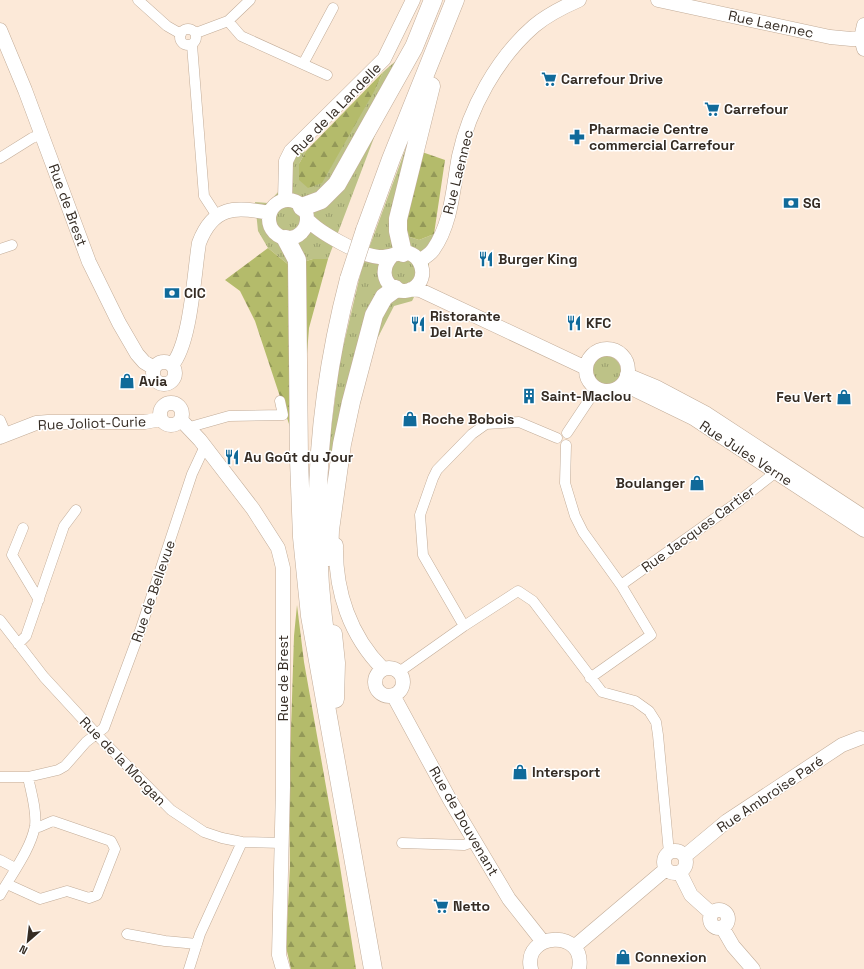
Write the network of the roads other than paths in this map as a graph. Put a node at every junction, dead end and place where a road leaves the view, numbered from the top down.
1 (138, 0) edge
2 (250, 0) edge
3 (413, 0) edge
4 (433, 0) edge
5 (443, 0) edge
6 (455, 0) edge
7 (579, 0) edge
8 (658, 0) edge
9 (334, 8) dead end
10 (228, 21) junction
11 (447, 22) junction
12 (0, 30) edge
13 (196, 33) junction
14 (181, 34) junction
15 (863, 37) edge
16 (192, 45) junction
17 (303, 64) junction
18 (328, 75) dead end
19 (42, 134) junction
20 (0, 158) edge
21 (285, 200) junction
22 (269, 213) junction
23 (305, 213) junction
24 (217, 216) junction
25 (360, 228) junction
26 (292, 237) junction
27 (12, 245) dead end
28 (0, 249) edge
29 (397, 255) junction
30 (421, 267) junction
31 (384, 274) junction
32 (344, 276) junction
33 (403, 289) junction
34 (588, 363) junction
35 (172, 365) junction
36 (154, 368) junction
37 (625, 379) junction
38 (166, 382) junction
39 (597, 388) junction
40 (280, 401) dead end
41 (169, 404) junction
42 (161, 419) junction
43 (0, 420) edge
44 (185, 423) junction
45 (567, 433) junction
46 (3, 435) edge
47 (557, 438) junction
48 (566, 445) junction
49 (205, 446) junction
50 (776, 472) junction
51 (337, 482) junction
52 (76, 510) dead end
53 (864, 516) edge
54 (23, 528) dead end
55 (864, 530) edge
56 (621, 585) junction
57 (39, 600) junction
58 (310, 616) junction
59 (0, 620) edge
60 (464, 626) junction
61 (18, 644) junction
62 (383, 669) junction
63 (399, 672) junction
64 (590, 678) junction
65 (393, 695) junction
66 (335, 699) junction
67 (97, 734) junction
68 (863, 735) edge
69 (0, 777) edge
70 (28, 777) junction
71 (35, 826) junction
72 (475, 841) junction
73 (242, 842) junction
74 (282, 843) junction
75 (402, 843) dead end
76 (669, 853) junction
77 (685, 856) junction
78 (0, 860) edge
79 (15, 868) junction
80 (666, 869) junction
81 (680, 873) junction
82 (7, 884) junction
83 (0, 895) edge
84 (127, 934) dead end
85 (543, 942) junction
86 (197, 944) junction
87 (574, 947) junction
88 (527, 968) edge
89 (189, 969) edge
90 (283, 969) edge
91 (373, 969) edge
92 (384, 969) edge
93 (579, 969) edge
94 (753, 969) edge

1 - 14 street
2 - 10 street
3 - 21 street, Rue de la Landelle
4 - 23 highway
5 - 25 highway
6 - 11 highway
7 - 30 street, Rue Laennec
8 - 15 street, Rue Laennec
9 - 17 street
10 - 13 street
10 - 17 street
11 - 25 highway
11 - 29 highway
12 - 19 street, Rue de Brest
13 - 14 street
13 - 16 street
14 - 16 street
16 - 24 street
17 - 18 street
19 - 20 street
19 - 36 street, Rue de Brest
21 - 22 street
21 - 23 street
22 - 24 street
22 - 26 street
23 - 26 street
23 - 29 street
24 - 35 street
25 - 32 highway, bridge
26 - 31 street
26 - 58 highway
27 - 28 street
29 - 30 street
29 - 31 street
30 - 33 street
30 - 34 street
31 - 33 street
32 - 58 highway
32 - 66 highway
33 - 34 street
33 - 51 highway
34 - 37 street
34 - 39 street
35 - 36 street
35 - 38 street
36 - 38 street
37 - 39 street
37 - 50 street, Rue Jules Verne
37 - 53 street, Rue Jules Verne
38 - 41 street
39 - 45 street
40 - 44 street
41 - 42 street
41 - 44 street
42 - 44 street
42 - 46 street, Rue Joliot-Curie
43 - 46 street
44 - 49 street, Rue de Brest
45 - 47 street
45 - 48 street
47 - 48 street
47 - 60 street
48 - 56 street
49 - 67 street, Rue de Bellevue
49 - 74 street, Rue de Brest
50 - 55 street, Rue Jules Verne
50 - 56 street, Rue Jacques Cartier
51 - 62 street
51 - 66 highway
52 - 57 street
54 - 57 street
56 - 64 street
57 - 61 street
58 - 91 highway
59 - 61 street, Rue de la Morgan
60 - 63 street
60 - 64 street
61 - 67 street, Rue de la Morgan
62 - 63 street
62 - 65 street
63 - 65 street
64 - 76 street
65 - 72 street, Rue de Douvenant
66 - 92 highway
67 - 70 street, Rue de Bellevue
67 - 73 street, Rue de la Morgan
68 - 77 street, Rue Ambroise Paré
69 - 70 street, Rue de Bellevue
70 - 71 street
71 - 79 street
71 - 82 street
72 - 75 street
72 - 85 street, Rue de Douvenant
73 - 74 street, Rue de la Morgan
73 - 86 street
74 - 90 street, Rue de Brest
76 - 77 street
76 - 80 street
77 - 81 street
78 - 79 street
79 - 82 street
80 - 81 street
80 - 87 street
81 - 94 street
82 - 83 street
84 - 86 street
85 - 87 street
85 - 88 street
86 - 89 street
87 - 93 street

